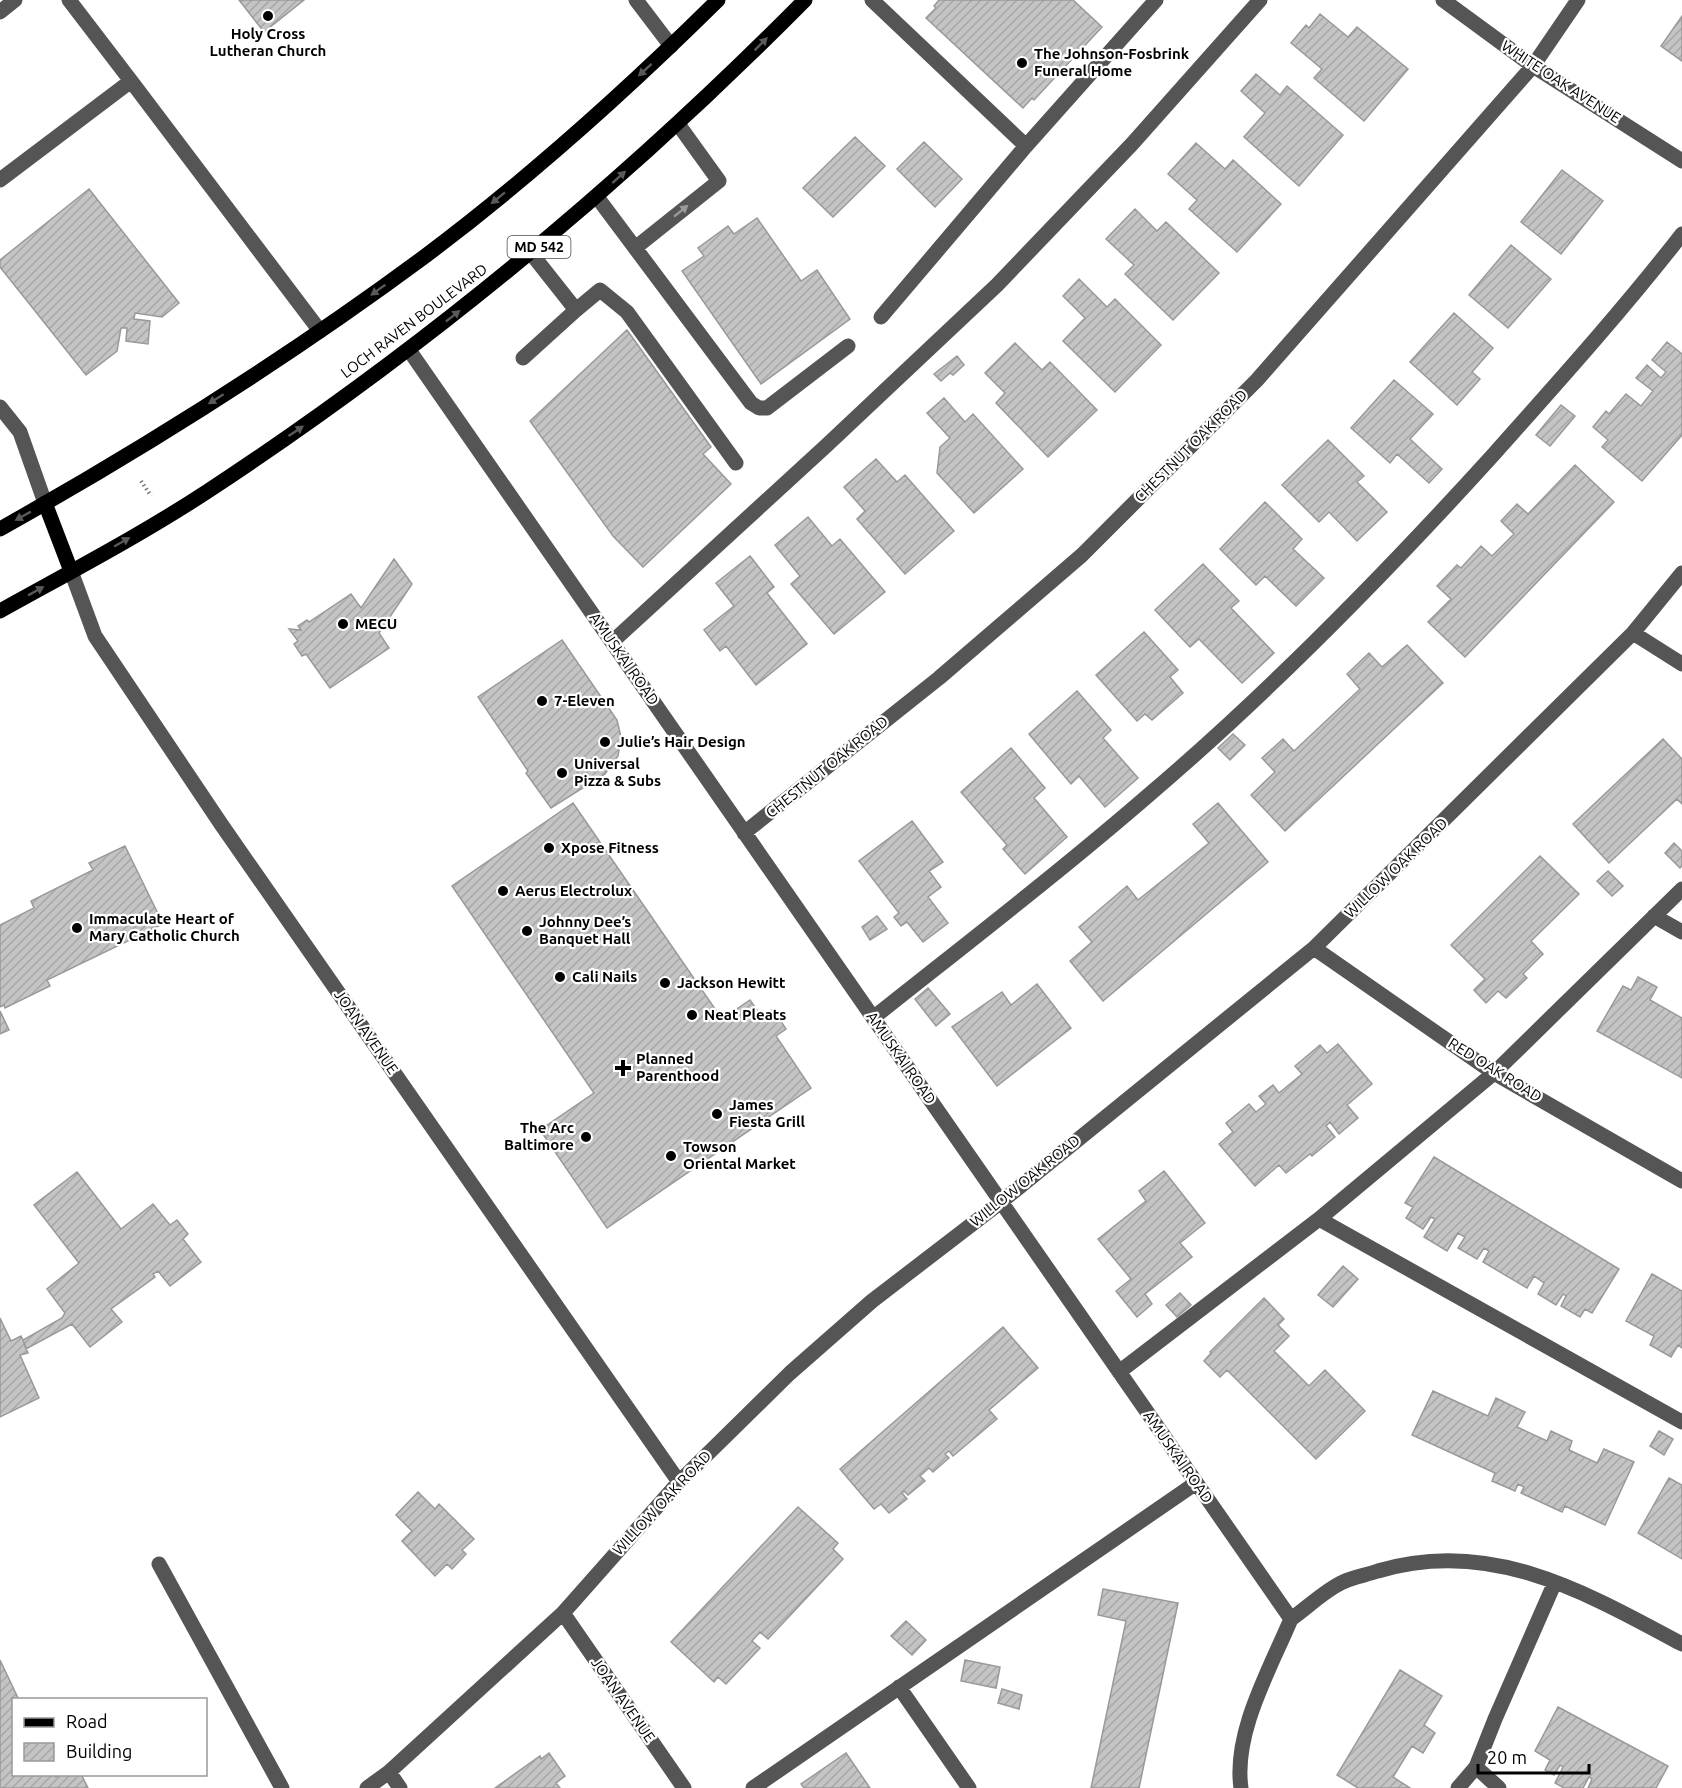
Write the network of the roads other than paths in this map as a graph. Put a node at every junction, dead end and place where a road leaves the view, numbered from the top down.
1 (15, 0) edge
2 (69, 0) edge
3 (636, 0) edge
4 (718, 0) edge
5 (805, 0) edge
6 (872, 0) edge
7 (1156, 0) edge
8 (1260, 0) edge
9 (1443, 0) edge
10 (1578, 0) edge
11 (0, 12) edge
12 (671, 46) junction
13 (1533, 66) junction
14 (131, 81) junction
15 (678, 124) junction
16 (1026, 146) junction
17 (1682, 161) edge
18 (0, 180) edge
19 (597, 197) junction
20 (1682, 234) edge
21 (635, 248) junction
22 (531, 254) junction
23 (576, 310) junction
24 (881, 317) dead end
25 (320, 331) junction
26 (848, 346) dead end
27 (409, 350) junction
28 (523, 358) dead end
29 (0, 407) edge
30 (736, 463) dead end
31 (45, 503) junction
32 (0, 529) edge
33 (72, 571) junction
34 (1682, 573) edge
35 (0, 611) edge
36 (1633, 633) junction
37 (612, 642) junction
38 (1682, 663) edge
39 (744, 833) junction
40 (1682, 889) edge
41 (1654, 916) junction
42 (1682, 932) edge
43 (1314, 948) junction
44 (873, 1018) junction
45 (1494, 1073) junction
46 (1682, 1181) edge
47 (1001, 1202) junction
48 (1319, 1218) junction
49 (1119, 1372) junction
50 (1682, 1422) edge
51 (679, 1482) junction
52 (1196, 1483) junction
53 (159, 1564) dead end
54 (1555, 1582) junction
55 (563, 1613) junction
56 (1291, 1619) junction
57 (1682, 1644) edge
58 (900, 1687) junction
59 (1476, 1767) junction
60 (389, 1772) junction
61 (282, 1788) edge
62 (367, 1788) edge
63 (400, 1788) edge
64 (684, 1788) edge
65 (753, 1788) edge
66 (969, 1788) edge
67 (1240, 1788) edge
68 (1458, 1788) edge
69 (1499, 1788) edge

1 - 11 street
2 - 14 street
3 - 12 street
4 - 12 main road
15 -> 5 main road, LOCH RAVEN BOULEVARD / MD 542
6 - 16 street
7 - 16 street
8 - 37 street
9 - 13 street, WHITE OAK AVENUE
10 - 13 street, CHESTNUT OAK ROAD
12 -> 25 main road
13 - 17 street, WHITE OAK AVENUE
13 - 39 street, CHESTNUT OAK ROAD
14 - 18 street
14 - 25 street
19 -> 15 main road, LOCH RAVEN BOULEVARD / MD 542
21 -> 15 street
16 - 24 street
19 - 21 street
19 - 22 main road, LOCH RAVEN BOULEVARD / MD 542
20 - 44 street
21 - 26 street
22 - 23 street
27 -> 22 main road, LOCH RAVEN BOULEVARD / MD 542
23 - 28 street
23 - 30 street
25 -> 31 main road
33 -> 27 main road, LOCH RAVEN BOULEVARD / MD 542
27 - 37 street, AMUSKAI ROAD
29 - 31 street
31 -> 32 main road
31 - 33 main road
35 -> 33 main road, LOCH RAVEN BOULEVARD / MD 542
33 - 51 street, JOAN AVENUE
34 - 36 street, WILLOW OAK ROAD
36 - 38 street
36 - 43 street, WILLOW OAK ROAD
37 - 39 street, AMUSKAI ROAD
39 - 44 street, AMUSKAI ROAD
40 - 41 street
41 - 42 street
41 - 45 street
43 - 45 street, RED OAK ROAD
43 - 47 street, WILLOW OAK ROAD
44 - 47 street, AMUSKAI ROAD
45 - 46 street, RED OAK ROAD
45 - 48 street
47 - 49 street, AMUSKAI ROAD
47 - 51 street, WILLOW OAK ROAD
48 - 49 street
48 - 50 street
49 - 52 street, AMUSKAI ROAD
51 - 55 street, WILLOW OAK ROAD
52 - 56 street, AMUSKAI ROAD
52 - 58 street
53 - 61 street
54 - 56 street
54 - 57 street
54 - 59 street
55 - 60 street, WILLOW OAK ROAD
55 - 64 street, JOAN AVENUE
56 - 67 street
58 - 65 street
58 - 66 street
59 - 68 street
59 - 69 street
60 - 62 street, WILLOW OAK ROAD
60 - 63 street

